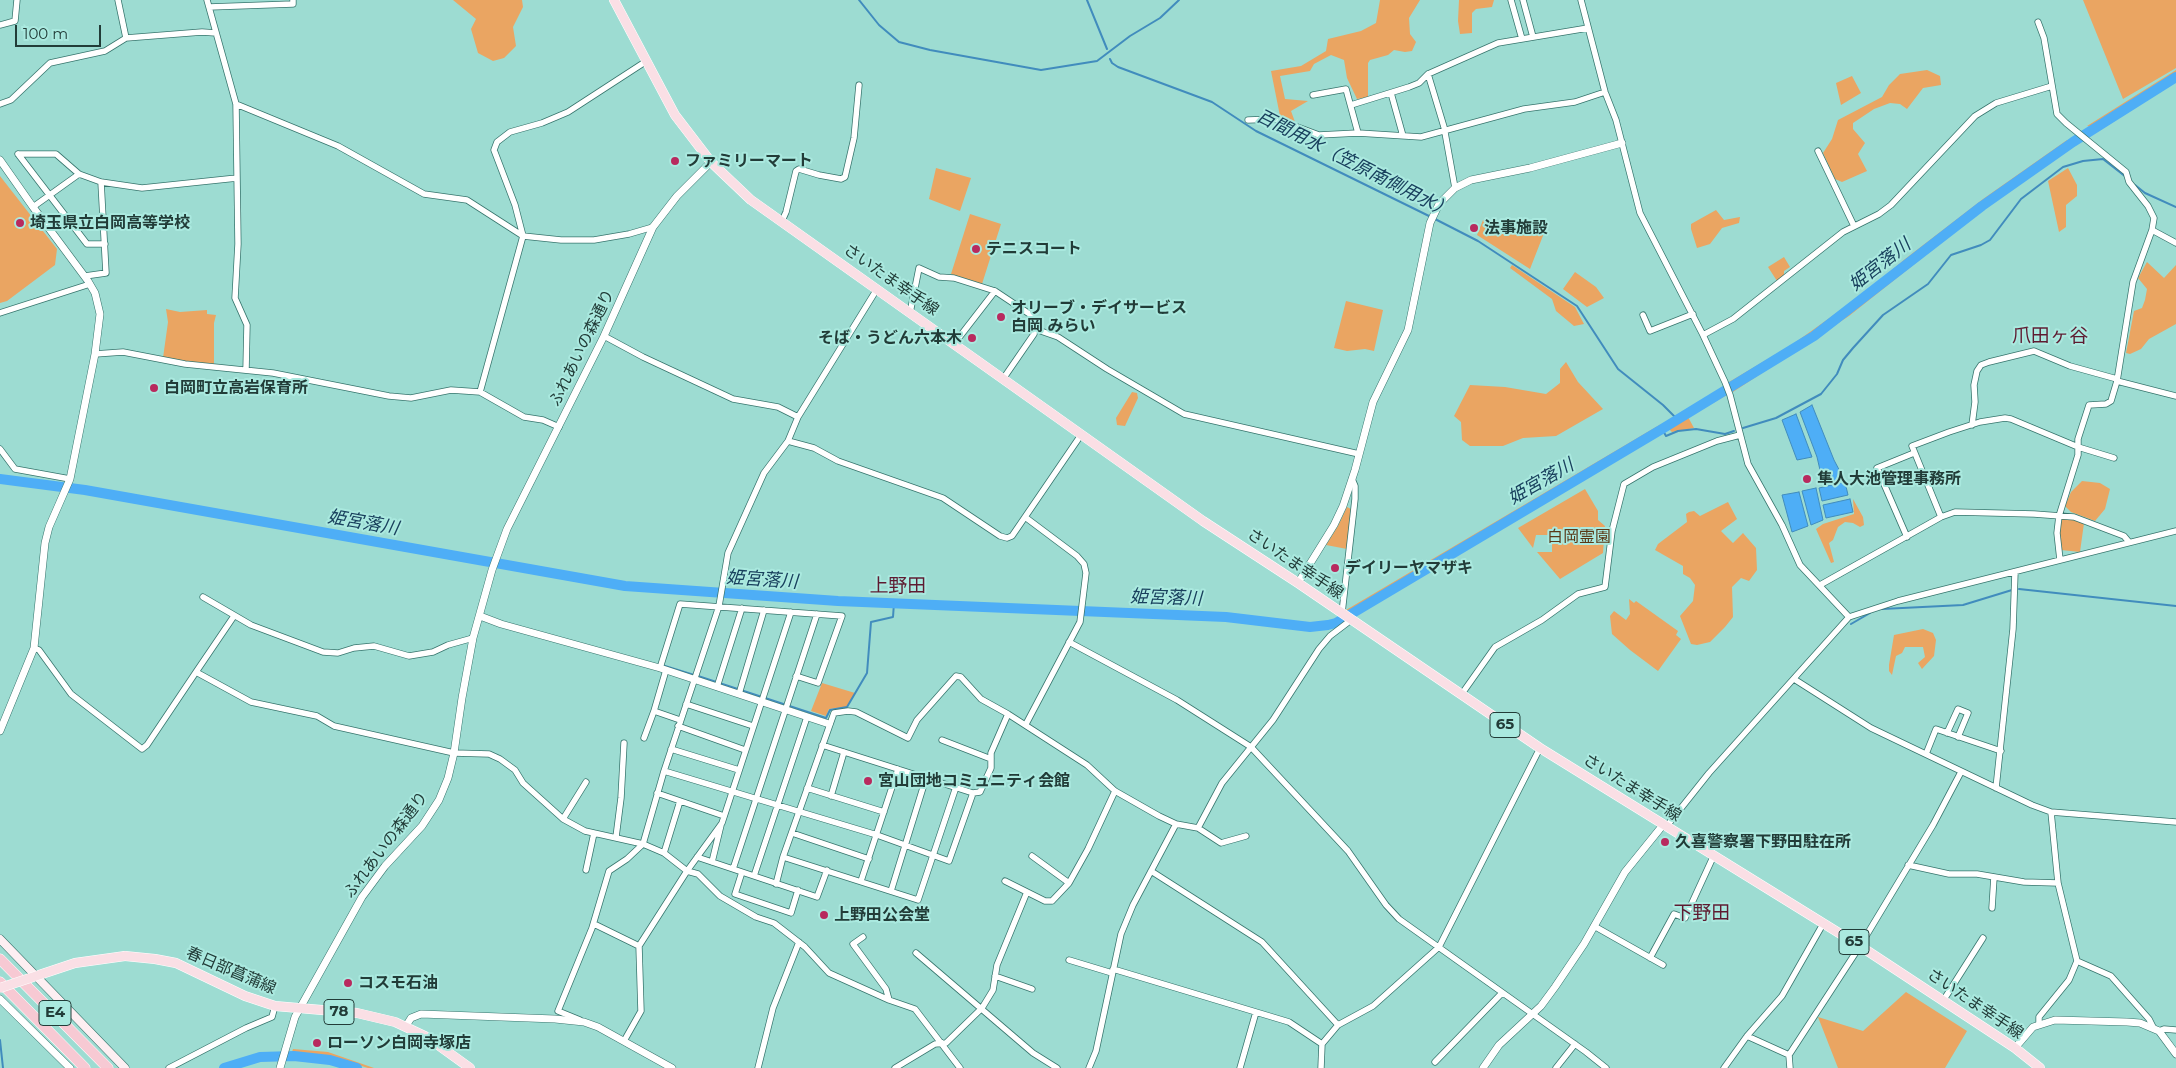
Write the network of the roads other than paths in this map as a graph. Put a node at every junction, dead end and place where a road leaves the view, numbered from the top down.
1 (17, 0) edge
2 (118, 0) edge
3 (207, 0) edge
4 (293, 0) edge
5 (614, 0) edge
6 (1511, 0) edge
7 (1523, 0) edge
8 (1581, 0) edge
9 (209, 7) junction
10 (2038, 22) dead end
11 (0, 26) edge
12 (1588, 28) junction
13 (216, 33) junction
14 (1533, 37) junction
15 (126, 38) junction
16 (1522, 39) junction
17 (645, 62) junction
18 (1428, 74) junction
19 (859, 84) dead end
20 (2052, 86) junction
21 (1605, 92) junction
22 (1391, 93) junction
23 (1313, 95) dead end
24 (0, 104) edge
25 (236, 104) junction
26 (1351, 106) junction
27 (1248, 120) dead end
28 (1445, 132) junction
29 (1358, 133) junction
30 (1403, 136) junction
31 (1622, 143) junction
32 (1818, 151) dead end
33 (0, 160) edge
34 (711, 162) junction
35 (79, 174) junction
36 (237, 178) junction
37 (102, 182) junction
38 (1456, 188) junction
39 (49, 196) junction
40 (33, 207) junction
41 (782, 221) junction
42 (1854, 226) junction
43 (653, 227) junction
44 (2152, 230) junction
45 (523, 236) junction
46 (2176, 242) edge
47 (105, 244) junction
48 (85, 276) junction
49 (90, 284) junction
50 (877, 288) junction
51 (994, 291) junction
52 (910, 312) junction
53 (0, 313) edge
54 (1693, 314) junction
55 (1643, 315) dead end
56 (1035, 329) junction
57 (1703, 335) junction
58 (604, 336) junction
59 (954, 344) junction
60 (95, 354) junction
61 (246, 370) junction
62 (1003, 379) junction
63 (2117, 380) junction
64 (480, 392) junction
65 (2176, 396) edge
66 (798, 417) junction
67 (1972, 425) junction
68 (559, 427) junction
69 (1081, 435) junction
70 (1740, 435) junction
71 (788, 441) junction
72 (2078, 447) junction
73 (0, 450) edge
74 (1914, 453) junction
75 (1359, 454) junction
76 (2114, 458) dead end
77 (70, 478) junction
78 (1352, 479) junction
79 (2059, 516) junction
80 (1026, 517) junction
81 (1941, 517) junction
82 (2176, 531) edge
83 (1907, 537) junction
84 (2129, 542) junction
85 (2060, 560) junction
86 (2015, 572) junction
87 (1298, 583) junction
88 (1820, 585) junction
89 (203, 598) dead end
90 (719, 604) junction
91 (742, 608) junction
92 (764, 610) junction
93 (790, 612) junction
94 (1341, 613) junction
95 (817, 614) junction
96 (234, 616) junction
97 (480, 616) junction
98 (1850, 617) junction
99 (1351, 620) junction
100 (473, 638) junction
101 (1069, 642) junction
102 (34, 648) junction
103 (663, 669) junction
104 (196, 672) junction
105 (796, 676) junction
106 (694, 679) junction
107 (1794, 679) junction
108 (717, 686) junction
109 (739, 694) junction
110 (1461, 695) junction
111 (761, 701) junction
112 (686, 704) junction
113 (785, 709) junction
114 (654, 711) junction
115 (1008, 714) junction
116 (807, 717) junction
117 (679, 723) junction
118 (829, 724) junction
119 (1026, 724) junction
120 (753, 726) junction
121 (0, 731) edge
122 (1947, 733) junction
123 (1958, 737) junction
124 (644, 738) dead end
125 (942, 740) dead end
126 (624, 743) dead end
127 (822, 745) junction
128 (1251, 747) junction
129 (1540, 748) junction
130 (671, 749) junction
131 (745, 750) junction
132 (2001, 751) junction
133 (844, 752) junction
134 (454, 753) junction
135 (1926, 754) junction
136 (991, 759) junction
137 (898, 769) junction
138 (739, 770) junction
139 (664, 771) junction
140 (1962, 772) junction
141 (926, 778) junction
142 (586, 782) dead end
143 (956, 787) junction
144 (807, 788) junction
145 (1996, 788) junction
146 (732, 792) junction
147 (1115, 792) junction
148 (657, 793) junction
149 (973, 794) junction
150 (831, 796) junction
151 (755, 799) junction
152 (680, 801) junction
153 (777, 805) junction
154 (799, 812) junction
155 (884, 812) junction
156 (2051, 812) junction
157 (724, 816) junction
158 (564, 819) junction
159 (2176, 822) edge
160 (722, 823) junction
161 (1176, 824) junction
162 (1664, 826) junction
163 (1198, 828) junction
164 (594, 833) junction
165 (792, 833) junction
166 (877, 835) junction
167 (1246, 836) dead end
168 (616, 837) junction
169 (643, 844) junction
170 (905, 845) junction
171 (664, 853) junction
172 (934, 855) junction
173 (1714, 855) junction
174 (1032, 856) dead end
175 (697, 857) junction
176 (783, 857) junction
177 (869, 859) junction
178 (712, 862) junction
179 (1908, 865) junction
180 (733, 869) junction
181 (586, 870) dead end
182 (827, 870) junction
183 (687, 871) junction
184 (1151, 871) junction
185 (742, 872) junction
186 (754, 876) junction
187 (1994, 877) junction
188 (861, 881) junction
189 (1006, 881) dead end
190 (1069, 883) junction
191 (2058, 883) junction
192 (776, 884) junction
193 (798, 890) junction
194 (891, 891) junction
195 (1026, 892) junction
196 (1992, 908) dead end
197 (594, 924) junction
198 (1823, 924) junction
199 (1594, 926) junction
200 (863, 937) dead end
201 (1984, 938) dead end
202 (0, 939) edge
203 (799, 942) junction
204 (639, 946) junction
205 (1860, 946) junction
206 (1439, 947) junction
207 (916, 953) dead end
208 (1650, 958) junction
209 (0, 959) edge
210 (1069, 960) dead end
211 (2077, 961) junction
212 (1663, 965) dead end
213 (1112, 971) junction
214 (996, 976) junction
215 (0, 982) edge
216 (0, 988) edge
217 (1032, 989) dead end
218 (1502, 993) junction
219 (0, 999) edge
220 (889, 1000) junction
221 (1944, 1001) junction
222 (275, 1006) junction
223 (299, 1008) junction
224 (982, 1008) junction
225 (1256, 1012) junction
226 (1531, 1014) junction
227 (586, 1023) junction
228 (2039, 1024) junction
229 (1338, 1025) junction
230 (406, 1026) junction
231 (2156, 1029) junction
232 (2176, 1030) edge
233 (1748, 1036) junction
234 (624, 1041) junction
235 (941, 1043) junction
236 (1322, 1044) junction
237 (1575, 1044) junction
238 (2015, 1048) junction
239 (2176, 1054) edge
240 (1789, 1055) junction
241 (1435, 1062) dead end
242 (70, 1068) edge
243 (85, 1068) edge
244 (108, 1068) edge
245 (125, 1068) edge
246 (169, 1068) edge
247 (280, 1068) edge
248 (470, 1068) edge
249 (672, 1068) edge
250 (758, 1068) edge
251 (895, 1068) edge
252 (960, 1068) edge
253 (1057, 1068) edge
254 (1089, 1068) edge
255 (1240, 1068) edge
256 (1321, 1068) edge
257 (1483, 1068) edge
258 (1556, 1068) edge
259 (1606, 1068) edge
260 (1724, 1068) edge
261 (1790, 1068) edge
262 (2040, 1068) edge

1 - 11 street
2 - 15 street
3 - 9 street
4 - 9 street
5 - 17 main road, さいたま幸手線 / 65
6 - 16 street
7 - 14 street
8 - 12 street
9 - 13 street
10 - 20 street
12 - 14 street
12 - 21 street
13 - 15 street
13 - 25 street
14 - 16 street
15 - 24 street
16 - 18 street
17 - 34 main road, さいたま幸手線 / 65
17 - 45 street
18 - 22 street
18 - 28 street
19 - 41 street
20 - 42 street
20 - 44 street
21 - 28 street
21 - 31 street
22 - 26 street
22 - 30 street
23 - 26 street
25 - 36 street
25 - 45 street
26 - 29 street
27 - 29 street
28 - 30 street
28 - 38 street
29 - 30 street
31 - 38 street
31 - 54 street
32 - 42 street
33 - 40 street
34 - 41 main road, さいたま幸手線 / 65
34 - 43 street, ふれあいの森通り
35 - 37 street
35 - 39 street
35 - 39 street
36 - 37 street
36 - 61 street
37 - 47 street
38 - 75 street
39 - 40 street
39 - 47 street
40 - 48 street
41 - 50 main road, さいたま幸手線 / 65
42 - 57 street
43 - 45 street
43 - 58 street, ふれあいの森通り
44 - 46 street
44 - 63 street
45 - 64 street
47 - 48 street
48 - 49 street
49 - 53 street
49 - 60 street
50 - 52 main road, さいたま幸手線 / 65
50 - 66 street
51 - 52 street
51 - 56 street
51 - 59 street
52 - 59 main road, さいたま幸手線 / 65
54 - 55 street
54 - 57 street
56 - 62 street
56 - 75 street
57 - 70 street
58 - 66 street
58 - 68 street, ふれあいの森通り
59 - 62 main road, さいたま幸手線 / 65
60 - 61 street
60 - 77 street
61 - 64 street
62 - 69 main road, さいたま幸手線 / 65
63 - 65 street
63 - 67 street
63 - 72 street
64 - 68 street
66 - 71 street
67 - 72 street
67 - 74 street
68 - 97 street, ふれあいの森通り
69 - 80 street
69 - 87 main road, さいたま幸手線 / 65
70 - 88 street
70 - 110 street
71 - 80 street
71 - 90 street
72 - 76 street
72 - 79 street
73 - 77 street
74 - 81 street
74 - 83 street
75 - 78 street
77 - 102 street
78 - 87 street
78 - 94 street
79 - 81 street
79 - 84 street
79 - 85 street
80 - 101 street
81 - 83 street
82 - 84 street
83 - 88 street
84 - 85 street
85 - 86 street
86 - 98 street
86 - 132 street
87 - 94 main road, さいたま幸手線 / 65
88 - 98 street
89 - 96 street
90 - 91 street
90 - 103 street
90 - 106 street
91 - 92 street
91 - 108 street
92 - 93 street
92 - 109 street
93 - 95 street
93 - 111 street
94 - 99 main road, さいたま幸手線 / 65
95 - 105 street
95 - 105 street
96 - 100 street
96 - 104 street
97 - 100 street, ふれあいの森通り
97 - 103 street
98 - 107 street
99 - 110 main road, さいたま幸手線 / 65
99 - 128 street
100 - 134 street, ふれあいの森通り
101 - 119 street
101 - 128 street
102 - 104 street
102 - 121 street
103 - 106 street
103 - 114 street
104 - 134 street
105 - 113 street
106 - 108 street
106 - 112 street
107 - 135 street
107 - 162 street
108 - 109 street
109 - 111 street
110 - 129 main road, さいたま幸手線 / 65
111 - 113 street
111 - 120 street
112 - 117 street
112 - 120 street
113 - 116 street
113 - 151 street
114 - 117 street
114 - 124 street
115 - 118 street
115 - 119 street
115 - 136 street
116 - 118 street
116 - 153 street
117 - 130 street
117 - 131 street
118 - 127 street
119 - 147 street
120 - 131 street
122 - 123 street
122 - 123 street
122 - 135 street
123 - 132 street
125 - 136 street
126 - 168 street
127 - 133 street
127 - 144 street
128 - 163 street
128 - 206 street
129 - 162 main road, さいたま幸手線 / 65
129 - 206 street
130 - 138 street
130 - 139 street
131 - 138 street
132 - 145 street
133 - 137 street
133 - 150 street
134 - 158 street
134 - 223 street, ふれあいの森通り
135 - 140 street
136 - 149 street
137 - 141 street
137 - 155 street
138 - 146 street
139 - 146 street
139 - 148 street
140 - 145 street
140 - 179 street
141 - 143 street
141 - 170 street
142 - 158 street
143 - 149 street
143 - 172 street
144 - 150 street
144 - 154 street
145 - 156 street
146 - 151 street
146 - 157 street
147 - 161 street
147 - 190 street
148 - 152 street
148 - 169 street
149 - 172 street
150 - 155 street
151 - 153 street
151 - 180 street
152 - 157 street
152 - 171 street
153 - 154 street
153 - 186 street
154 - 165 street
154 - 166 street
155 - 166 street
156 - 159 street
156 - 191 street
157 - 160 street
158 - 164 street
160 - 175 street
160 - 178 street
161 - 163 street
161 - 184 street
162 - 173 main road, さいたま幸手線 / 65
162 - 199 street
163 - 167 street
164 - 168 street
164 - 181 street
165 - 176 street
165 - 177 street
166 - 170 street
166 - 177 street
168 - 169 street
169 - 171 street
169 - 197 street
170 - 172 street
170 - 194 street
171 - 183 street
172 - 194 street
173 - 198 main road, さいたま幸手線 / 65
173 - 208 street
174 - 190 street
175 - 178 street
175 - 183 street
176 - 182 street
176 - 192 street
177 - 188 street
178 - 180 street
179 - 187 street
179 - 205 street
180 - 185 street
182 - 188 street
182 - 193 street
183 - 203 street
183 - 204 street
184 - 213 street
184 - 229 street
185 - 186 street
185 - 193 street
186 - 192 street
187 - 191 street
187 - 196 street
188 - 194 street
189 - 195 street
190 - 195 street
191 - 211 street
192 - 193 street
195 - 214 street
197 - 204 street
197 - 227 street
198 - 205 main road, さいたま幸手線 / 65
198 - 233 street
199 - 208 street
199 - 226 street
200 - 220 street
201 - 221 street
202 - 245 main road
203 - 220 street
203 - 250 street
204 - 234 street
205 - 221 main road, さいたま幸手線 / 65
205 - 240 street
206 - 218 street
206 - 229 street
207 - 224 street
208 - 212 street
209 - 244 highway, E4
210 - 213 street
211 - 228 street
211 - 231 street
213 - 225 street
213 - 254 street
214 - 217 street
214 - 224 street
215 - 243 highway, E4
216 - 222 main road, 春日部菖蒲線 / 78, bridge
218 - 226 street
218 - 241 street
219 - 242 street
220 - 235 street
221 - 238 main road, さいたま幸手線 / 65
222 - 223 main road, 春日部菖蒲線 / 78
222 - 246 street
223 - 230 main road, 春日部菖蒲線 / 78
223 - 247 street, ふれあいの森通り
224 - 235 street
224 - 253 street
225 - 236 street
225 - 255 street
226 - 237 street
226 - 257 street
227 - 230 street
227 - 234 street
228 - 231 street
228 - 238 street
229 - 236 street
230 - 248 main road, 春日部菖蒲線 / 78
231 - 232 street
231 - 239 street
233 - 240 street
233 - 260 street
234 - 249 street
235 - 251 street
235 - 252 street
236 - 256 street
237 - 258 street
237 - 259 street
238 - 262 main road, さいたま幸手線 / 65
240 - 261 street

